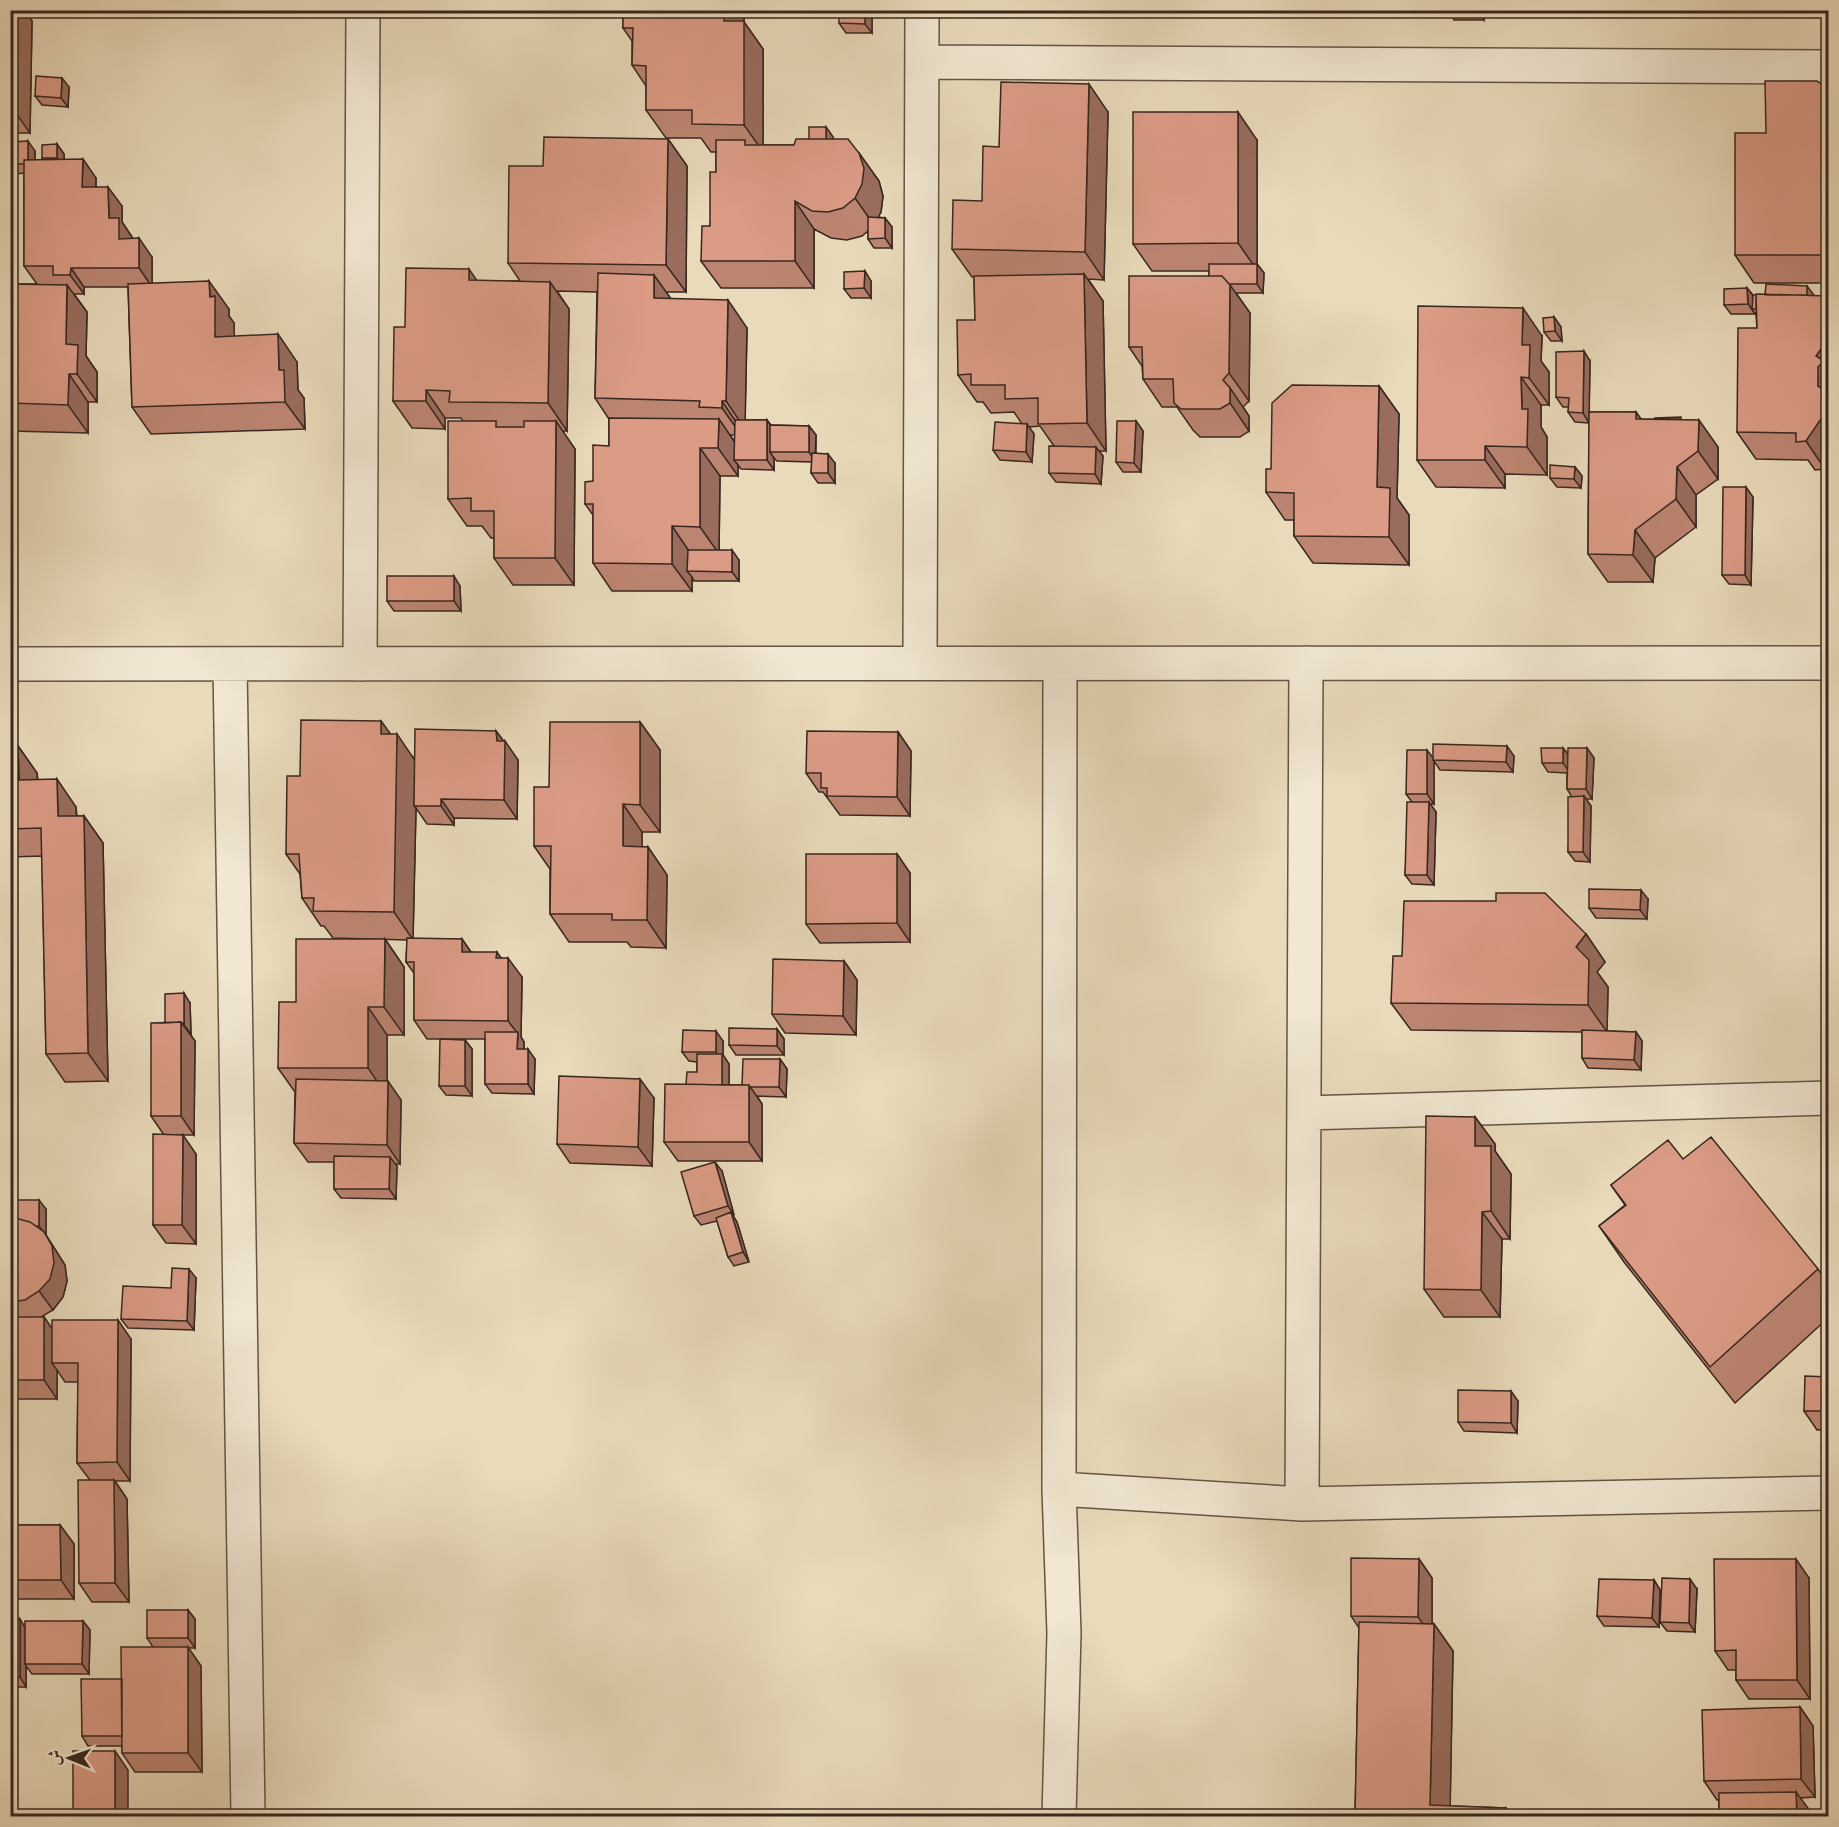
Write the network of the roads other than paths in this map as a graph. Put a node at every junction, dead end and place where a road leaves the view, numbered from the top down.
1 (363, 10) edge
2 (922, 10) edge
3 (922, 62) junction
4 (1828, 67) edge
5 (920, 663) junction
6 (1306, 663) junction
7 (1828, 663) edge
8 (10, 664) edge
9 (230, 664) junction
10 (360, 664) junction
11 (1060, 664) junction
12 (1828, 1098) edge
13 (1304, 1113) junction
14 (1059, 1489) junction
15 (1828, 1493) edge
16 (1302, 1504) junction
17 (248, 1816) edge
18 (1059, 1816) edge

1 - 10 street
2 - 3 street
3 - 4 street
3 - 5 street
5 - 10 street
5 - 11 street
6 - 7 street
6 - 11 street
6 - 13 street
8 - 9 street
9 - 10 street
9 - 17 street
11 - 14 street
12 - 13 street
13 - 16 street
14 - 16 street
14 - 18 street
15 - 16 street

